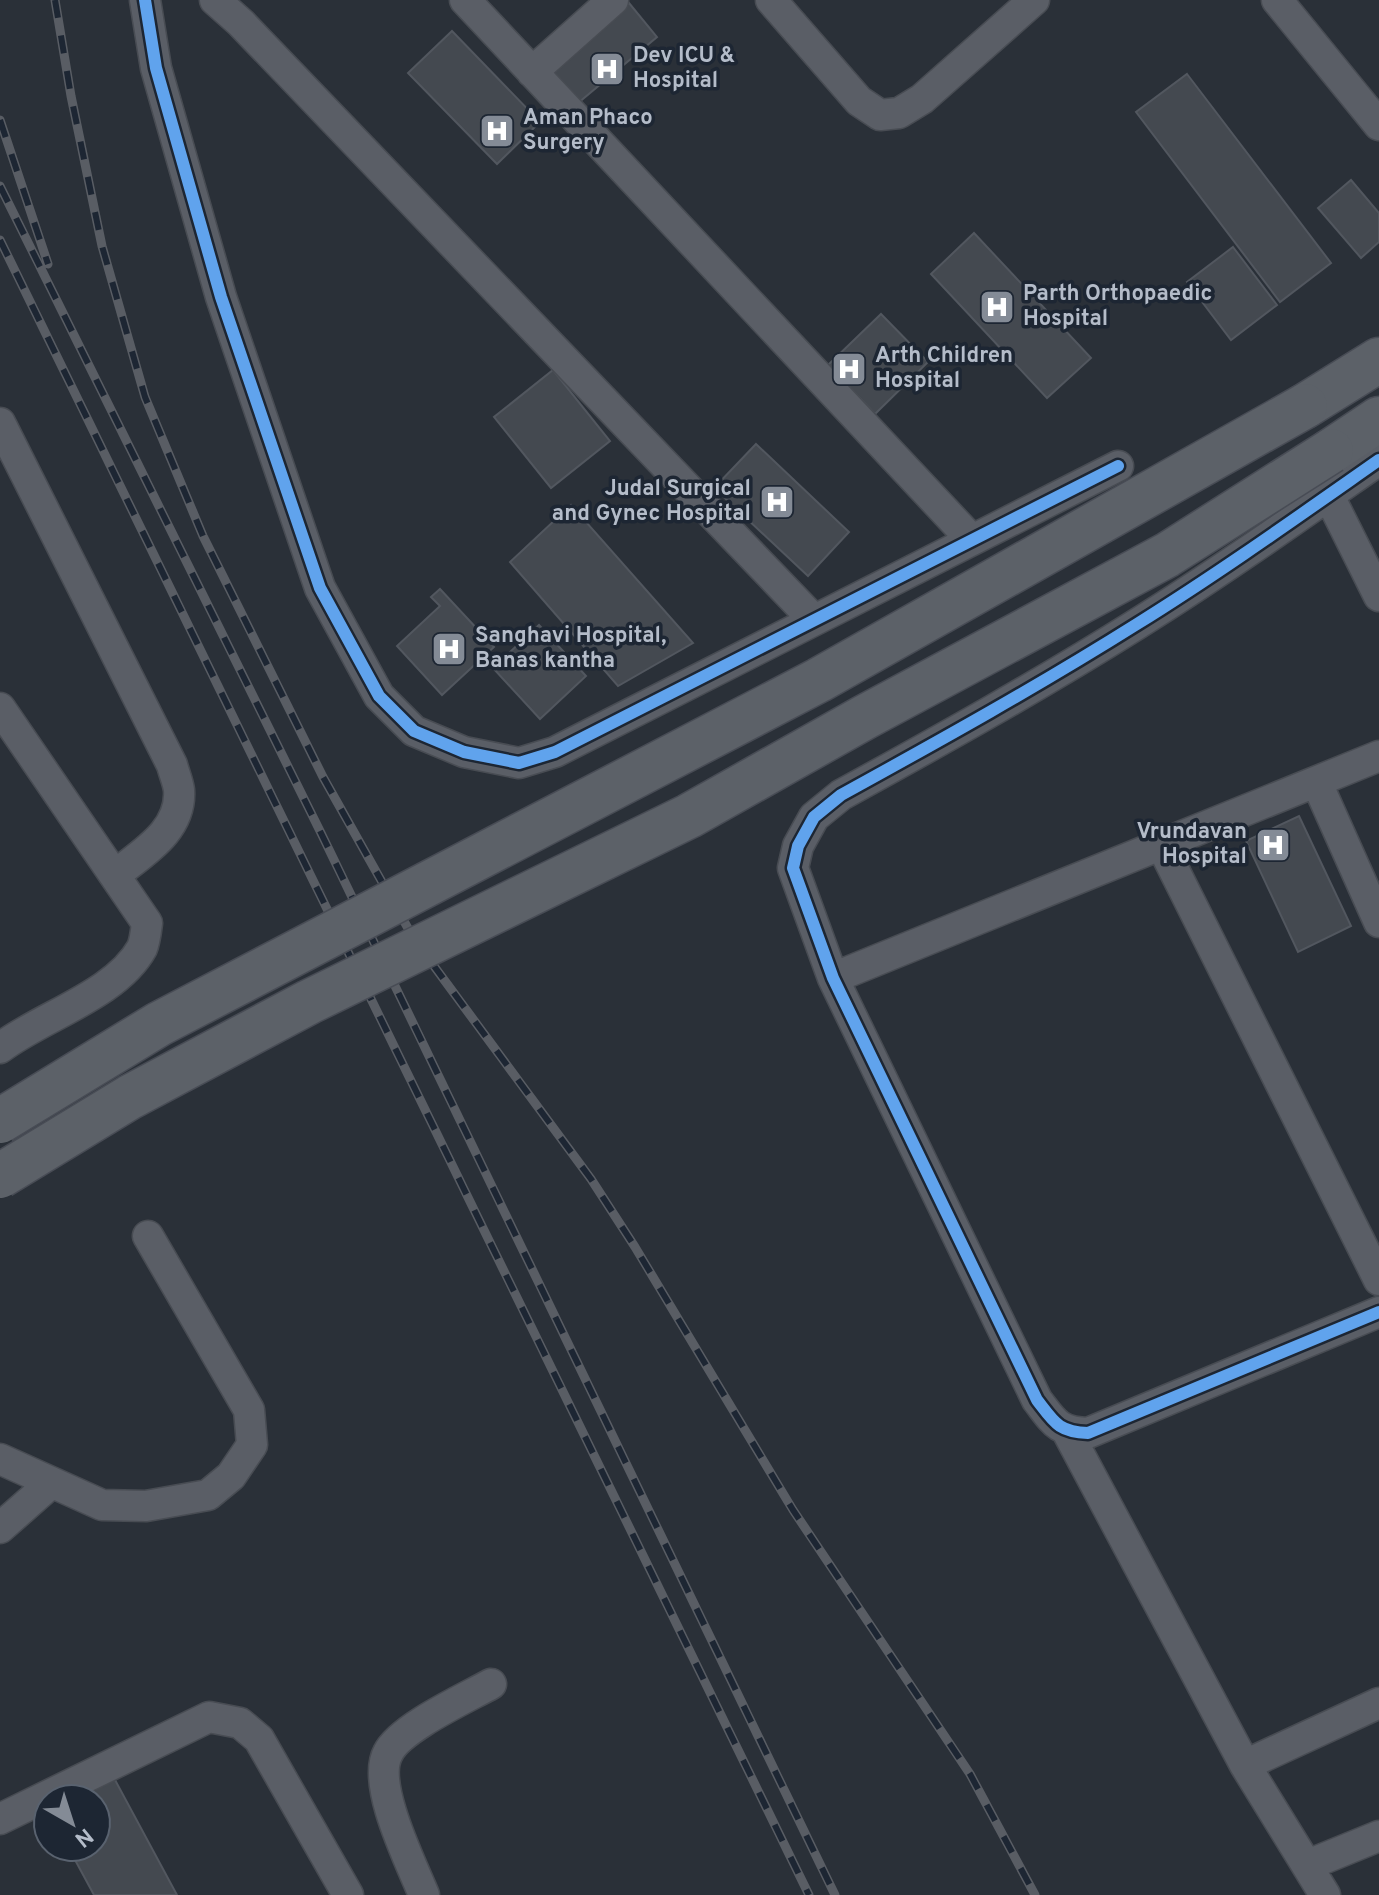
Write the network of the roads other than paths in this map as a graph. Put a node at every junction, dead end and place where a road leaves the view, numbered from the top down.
1 (145, 0) edge
2 (215, 0) edge
3 (465, 0) edge
4 (613, 0) edge
5 (771, 0) edge
6 (1034, 0) edge
7 (1277, 0) edge
8 (532, 72) junction
9 (1379, 125) edge
10 (1379, 360) edge
11 (1379, 419) edge
12 (0, 423) edge
13 (1379, 460) edge
14 (1118, 466) dead end
15 (1329, 496) junction
16 (971, 539) junction
17 (1379, 596) edge
18 (813, 619) junction
19 (0, 708) edge
20 (1379, 756) edge
21 (1317, 783) junction
22 (1162, 846) junction
23 (115, 875) junction
24 (1379, 922) edge
25 (833, 978) junction
26 (0, 1048) edge
27 (0, 1121) edge
28 (0, 1176) edge
29 (148, 1236) dead end
30 (1379, 1280) edge
31 (1379, 1312) edge
32 (1068, 1433) junction
33 (0, 1459) edge
34 (51, 1483) junction
35 (0, 1528) edge
36 (491, 1684) dead end
37 (1379, 1703) edge
38 (1245, 1765) junction
39 (0, 1819) edge
40 (1379, 1836) edge
41 (1308, 1865) junction
42 (348, 1895) edge
43 (424, 1895) edge
44 (1325, 1895) edge

1 - 18 street
2 - 18 street
3 - 8 street
4 - 8 street
5 - 6 street
7 - 9 street
8 - 16 street
10 - 27 main road, bridge
11 - 28 main road, bridge
12 - 23 street
13 - 15 street
14 - 16 street
15 - 17 street
15 - 25 street
16 - 18 street
19 - 23 street
20 - 21 street
21 - 22 street
21 - 24 street
22 - 25 street
22 - 30 street
23 - 26 street
25 - 32 street
29 - 34 street
31 - 32 street
32 - 38 street
33 - 34 street
34 - 35 street
36 - 43 street
37 - 38 street
38 - 41 street
39 - 42 street
40 - 41 street
41 - 44 street

